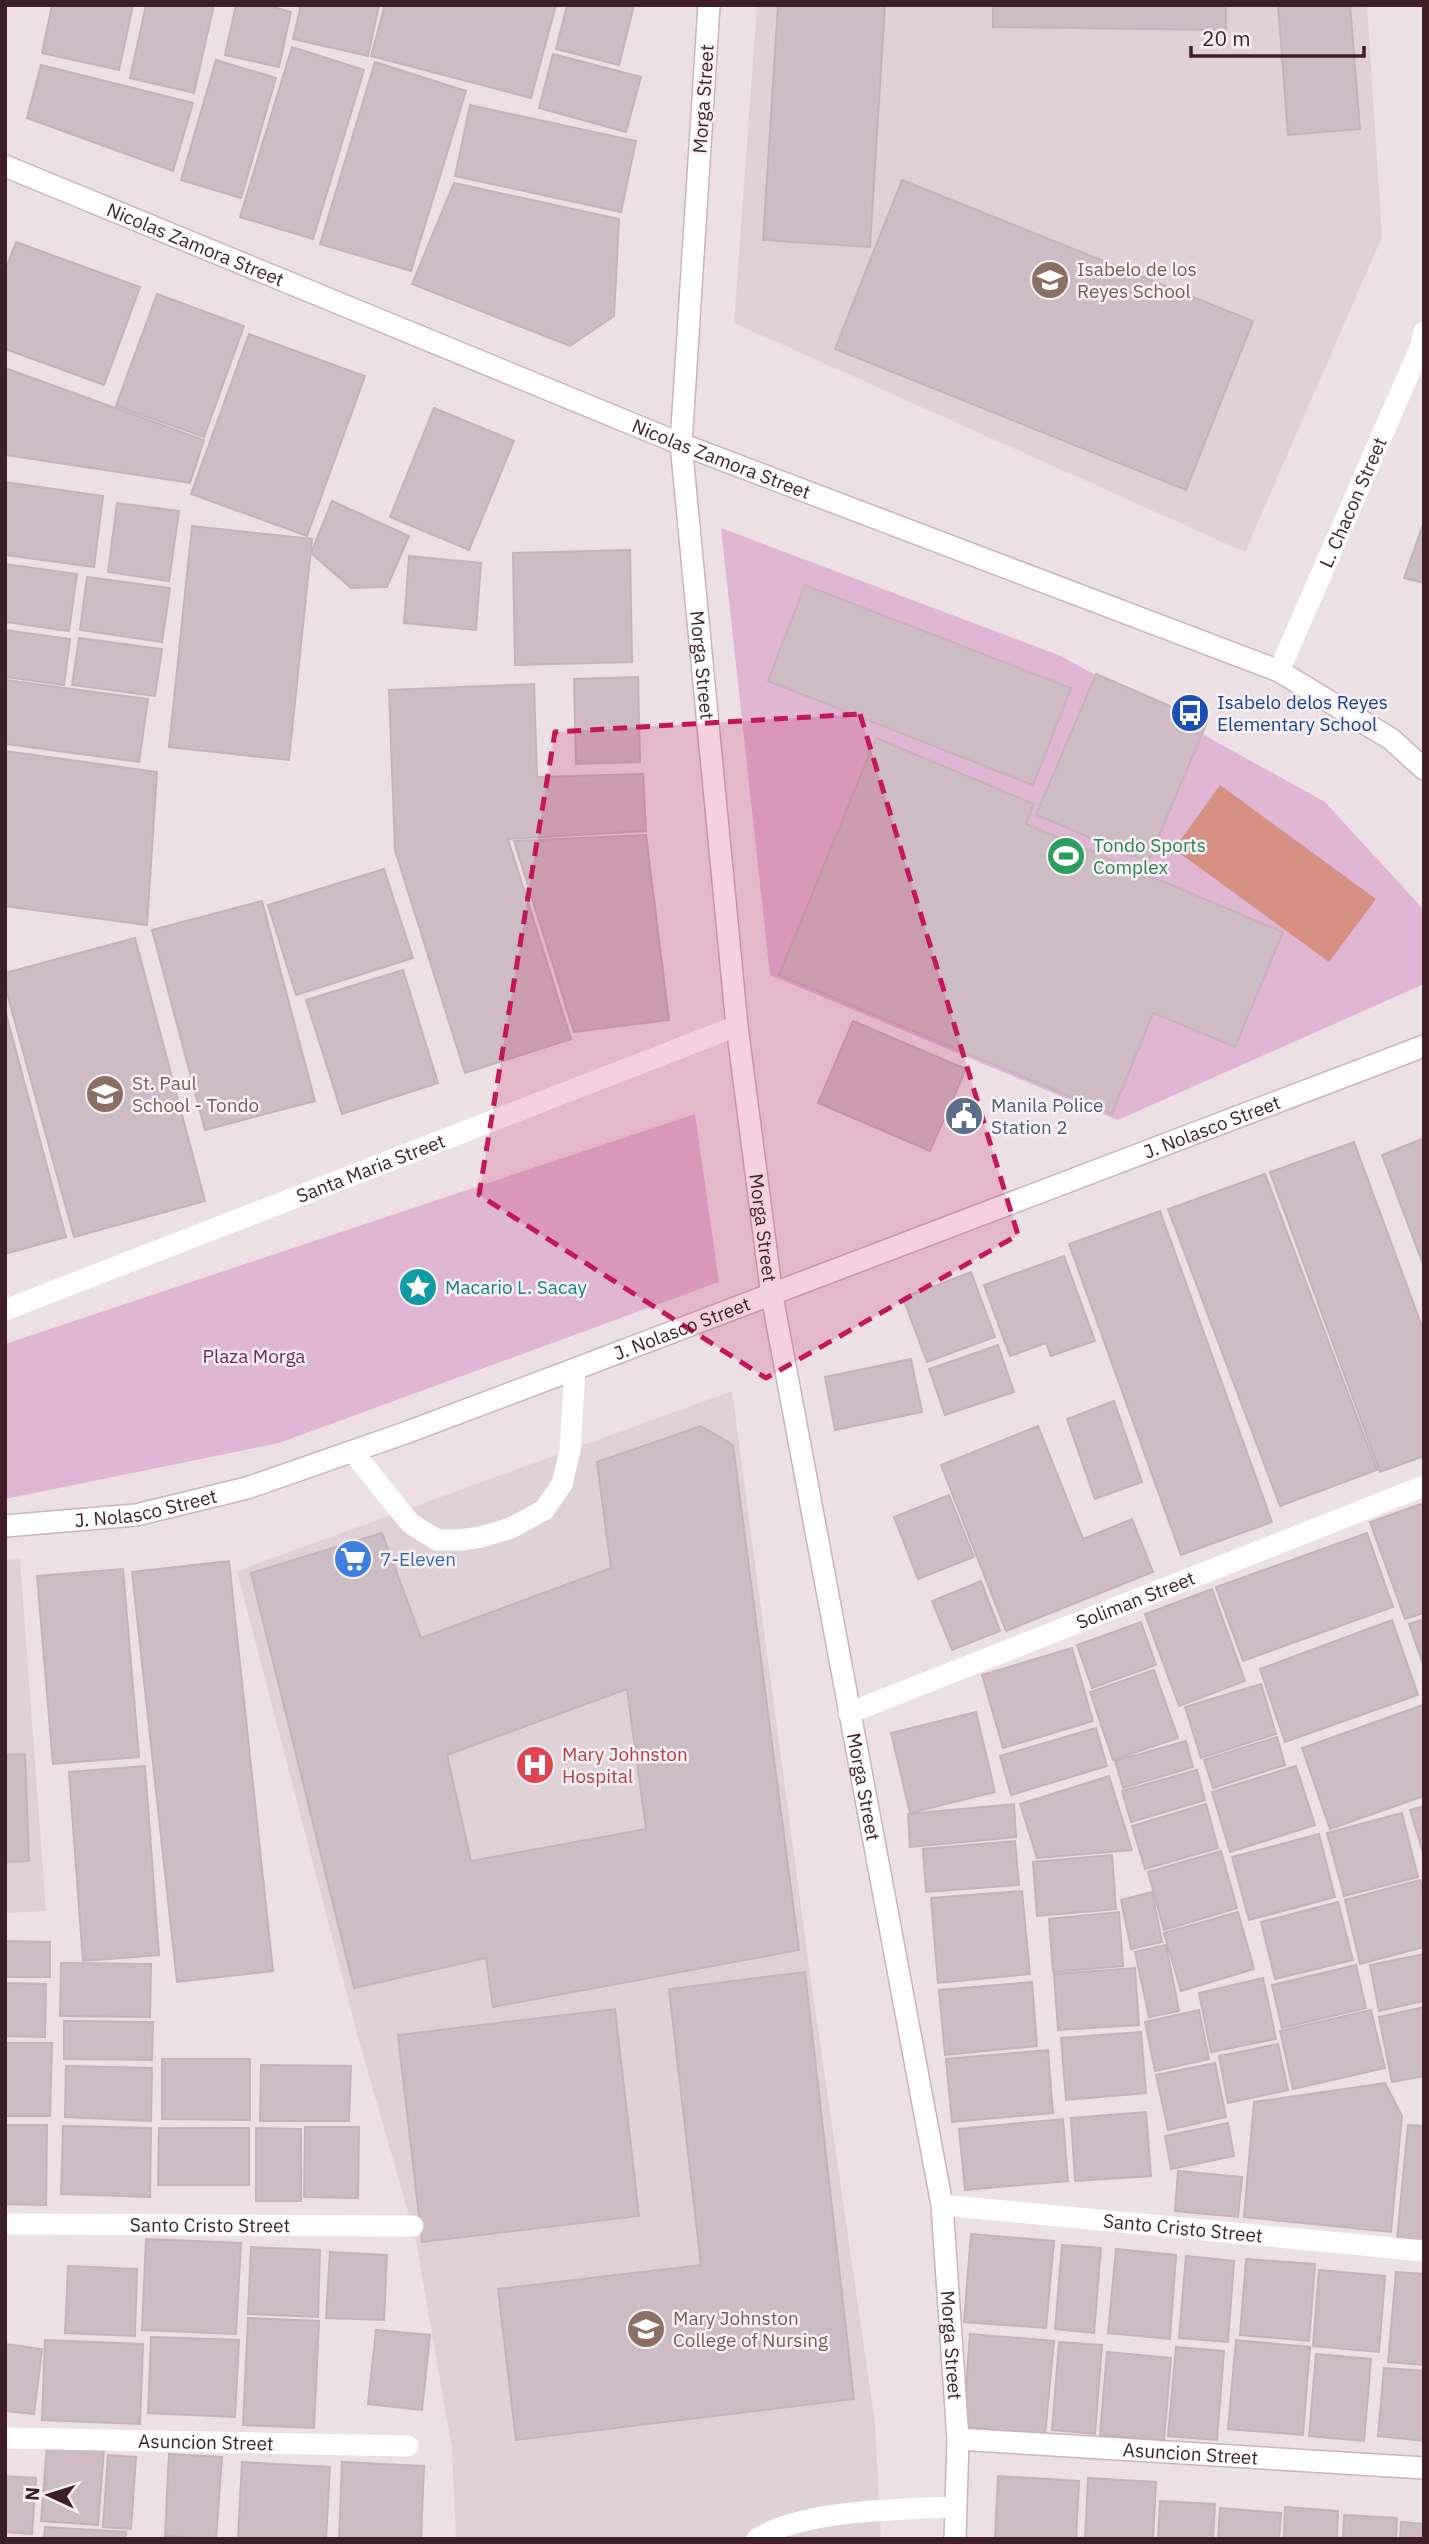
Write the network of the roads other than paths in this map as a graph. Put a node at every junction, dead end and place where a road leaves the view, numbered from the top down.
1 (709, 5) edge
2 (5, 166) edge
3 (1424, 332) edge
4 (681, 444) junction
5 (1279, 671) junction
6 (1424, 769) edge
7 (737, 1026) junction
8 (1424, 1046) edge
9 (772, 1296) junction
10 (5, 1310) edge
11 (575, 1369) junction
12 (353, 1452) junction
13 (1424, 1486) edge
14 (5, 1526) edge
15 (849, 1713) junction
16 (942, 2205) junction
17 (5, 2224) edge
18 (413, 2225) dead end
19 (1424, 2251) edge
20 (5, 2438) edge
21 (958, 2439) junction
22 (408, 2446) dead end
23 (1424, 2468) edge
24 (955, 2507) junction
25 (757, 2539) edge
26 (955, 2539) edge

1 - 4 street, Morga Street
2 - 4 street, Nicolas Zamora Street
3 - 5 street, L. Chacon Street
4 - 5 street, Nicolas Zamora Street
4 - 7 street, Morga Street
5 - 6 street, Nicolas Zamora Street
7 - 9 street, Morga Street
7 - 10 street, Santa Maria Street
8 - 9 street, J. Nolasco Street
9 - 11 street, J. Nolasco Street
9 - 15 street, Morga Street
11 - 12 street, J. Nolasco Street
11 - 12 street
12 - 14 street, J. Nolasco Street
13 - 15 street, Soliman Street
15 - 16 street, Morga Street
16 - 19 street, Santo Cristo Street
16 - 21 street, Morga Street
17 - 18 street, Santo Cristo Street
20 - 22 street, Asuncion Street
21 - 23 street, Asuncion Street
21 - 24 street, Morga Street
24 - 25 street
24 - 26 street, Morga Street

